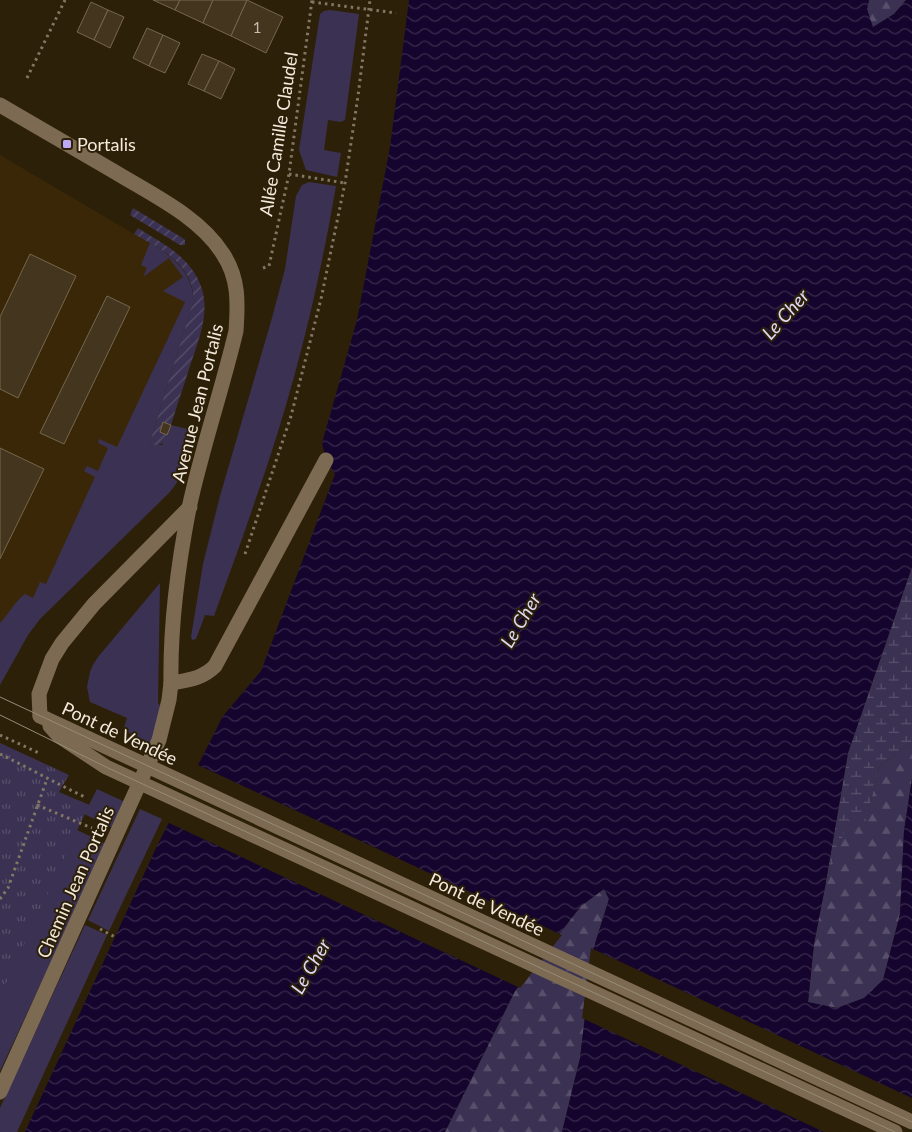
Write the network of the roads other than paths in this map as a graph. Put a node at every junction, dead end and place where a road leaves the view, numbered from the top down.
1 (0, 105) edge
2 (326, 460) dead end
3 (190, 506) junction
4 (171, 683) junction
5 (40, 716) junction
6 (0, 1092) edge
7 (912, 1122) edge
8 (895, 1132) edge

1 - 3 street, Avenue Jean Portalis
2 - 4 street
3 - 4 street, Avenue Jean Portalis
3 - 5 street
4 - 6 street, Chemin Jean Portalis
5 - 7 street, Pont de Vendée
5 - 8 street, Pont de Vendée

